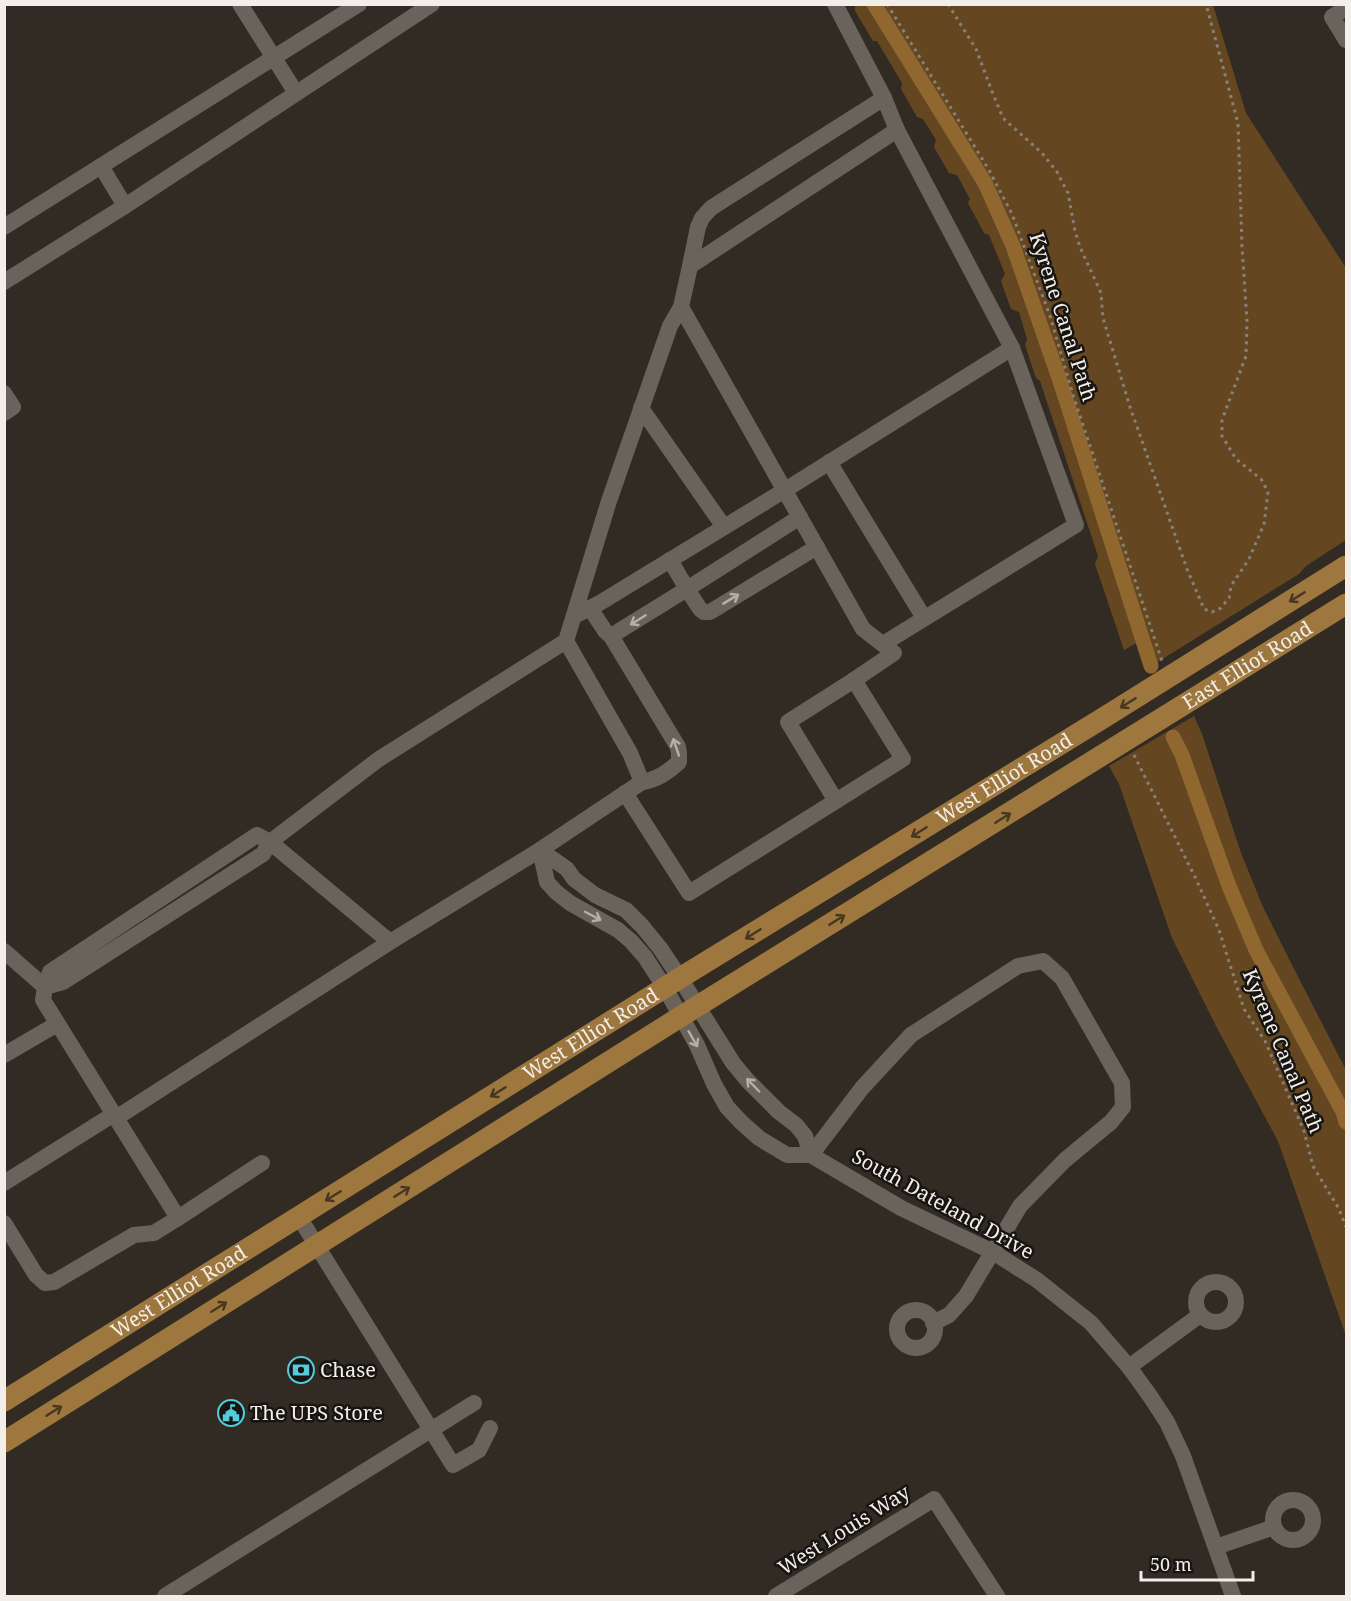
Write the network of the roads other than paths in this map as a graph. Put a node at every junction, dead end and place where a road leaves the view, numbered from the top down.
1 (240, 4) edge
2 (359, 4) edge
3 (432, 4) edge
4 (835, 4) edge
5 (1339, 13) edge
6 (1347, 40) edge
7 (274, 58) junction
8 (296, 93) junction
9 (884, 98) junction
10 (897, 130) junction
11 (101, 166) junction
12 (125, 206) junction
13 (4, 227) edge
14 (690, 266) junction
15 (4, 282) edge
16 (681, 307) junction
17 (1012, 348) junction
18 (4, 393) edge
19 (641, 408) junction
20 (4, 413) edge
21 (829, 462) junction
22 (785, 490) junction
23 (800, 517) junction
24 (724, 527) junction
25 (817, 547) junction
26 (670, 560) junction
27 (1347, 566) edge
28 (687, 590) junction
29 (1347, 604) edge
30 (590, 608) junction
31 (574, 616) junction
32 (924, 618) junction
33 (611, 636) junction
34 (566, 641) junction
35 (883, 644) junction
36 (1170, 667) joint
37 (854, 680) junction
38 (1149, 728) joint
39 (642, 782) junction
40 (626, 793) junction
41 (836, 801) junction
42 (270, 842) junction
43 (540, 850) junction
44 (390, 942) junction
45 (4, 951) edge
46 (673, 983) junction
47 (45, 987) junction
48 (688, 1012) junction
49 (57, 1024) junction
50 (4, 1055) edge
51 (115, 1116) junction
52 (811, 1155) junction
53 (262, 1163) dead end
54 (4, 1183) edge
55 (299, 1217) junction
56 (178, 1218) junction
57 (4, 1223) edge
58 (317, 1246) junction
59 (993, 1252) junction
60 (1200, 1315) dead end
61 (933, 1323) dead end
62 (1129, 1367) junction
63 (4, 1401) edge
64 (474, 1403) dead end
65 (490, 1428) dead end
66 (431, 1430) junction
67 (4, 1442) edge
68 (1274, 1527) dead end
69 (1216, 1547) junction
70 (165, 1596) edge
71 (776, 1596) edge
72 (997, 1596) edge
73 (1233, 1596) edge

1 - 7 street
2 - 7 street
3 - 8 street
4 - 9 street
5 - 6 street
7 - 8 street
7 - 11 street
8 - 12 street
9 - 10 street
9 - 14 street
10 - 14 street
10 - 17 street
11 - 12 street
11 - 13 street
12 - 15 street
14 - 16 street
16 - 19 street
16 - 22 street
17 - 21 street
17 - 32 street
18 - 20 street
19 - 24 street
19 - 31 street
21 - 22 street
21 - 32 street
22 - 23 street
22 - 24 street
23 - 25 street
23 - 28 street
24 - 26 street
28 -> 25 street
25 - 35 street
26 - 28 street
26 - 30 street
27 -> 36 main road, East Elliot Road
28 -> 33 street
29 - 38 main road, East Elliot Road
30 - 31 street
30 - 33 street
31 - 34 street
32 - 35 street
39 -> 33 street
34 - 39 street
34 - 42 street
35 - 37 street
36 -> 46 main road, West Elliot Road
37 - 41 street
37 - 41 street
48 -> 38 main road, West Elliot Road
39 - 40 street
40 - 41 street
40 - 43 street
42 - 44 street
42 - 47 street
43 - 44 street
43 - 46 street
43 -> 46 street
44 - 51 street
45 - 47 street
46 - 48 street, South Dateland Drive
46 -> 55 main road, West Elliot Road
47 - 49 street
52 -> 48 street, South Dateland Drive
48 -> 52 street, South Dateland Drive
58 -> 48 main road, West Elliot Road
49 - 50 street
49 - 51 street
51 - 54 street
51 - 56 street
52 - 59 street, South Dateland Drive
52 - 59 street
53 - 56 street
55 - 58 street
55 - 63 main road, West Elliot Road
56 - 57 street
58 - 66 street
67 -> 58 main road, West Elliot Road
59 - 61 street
59 - 62 street, South Dateland Drive
60 - 62 street
62 - 69 street, South Dateland Drive
64 - 66 street
65 - 66 street
66 - 70 street
68 - 69 street
69 - 73 street, South Dateland Drive
71 - 72 street, West Louis Way

